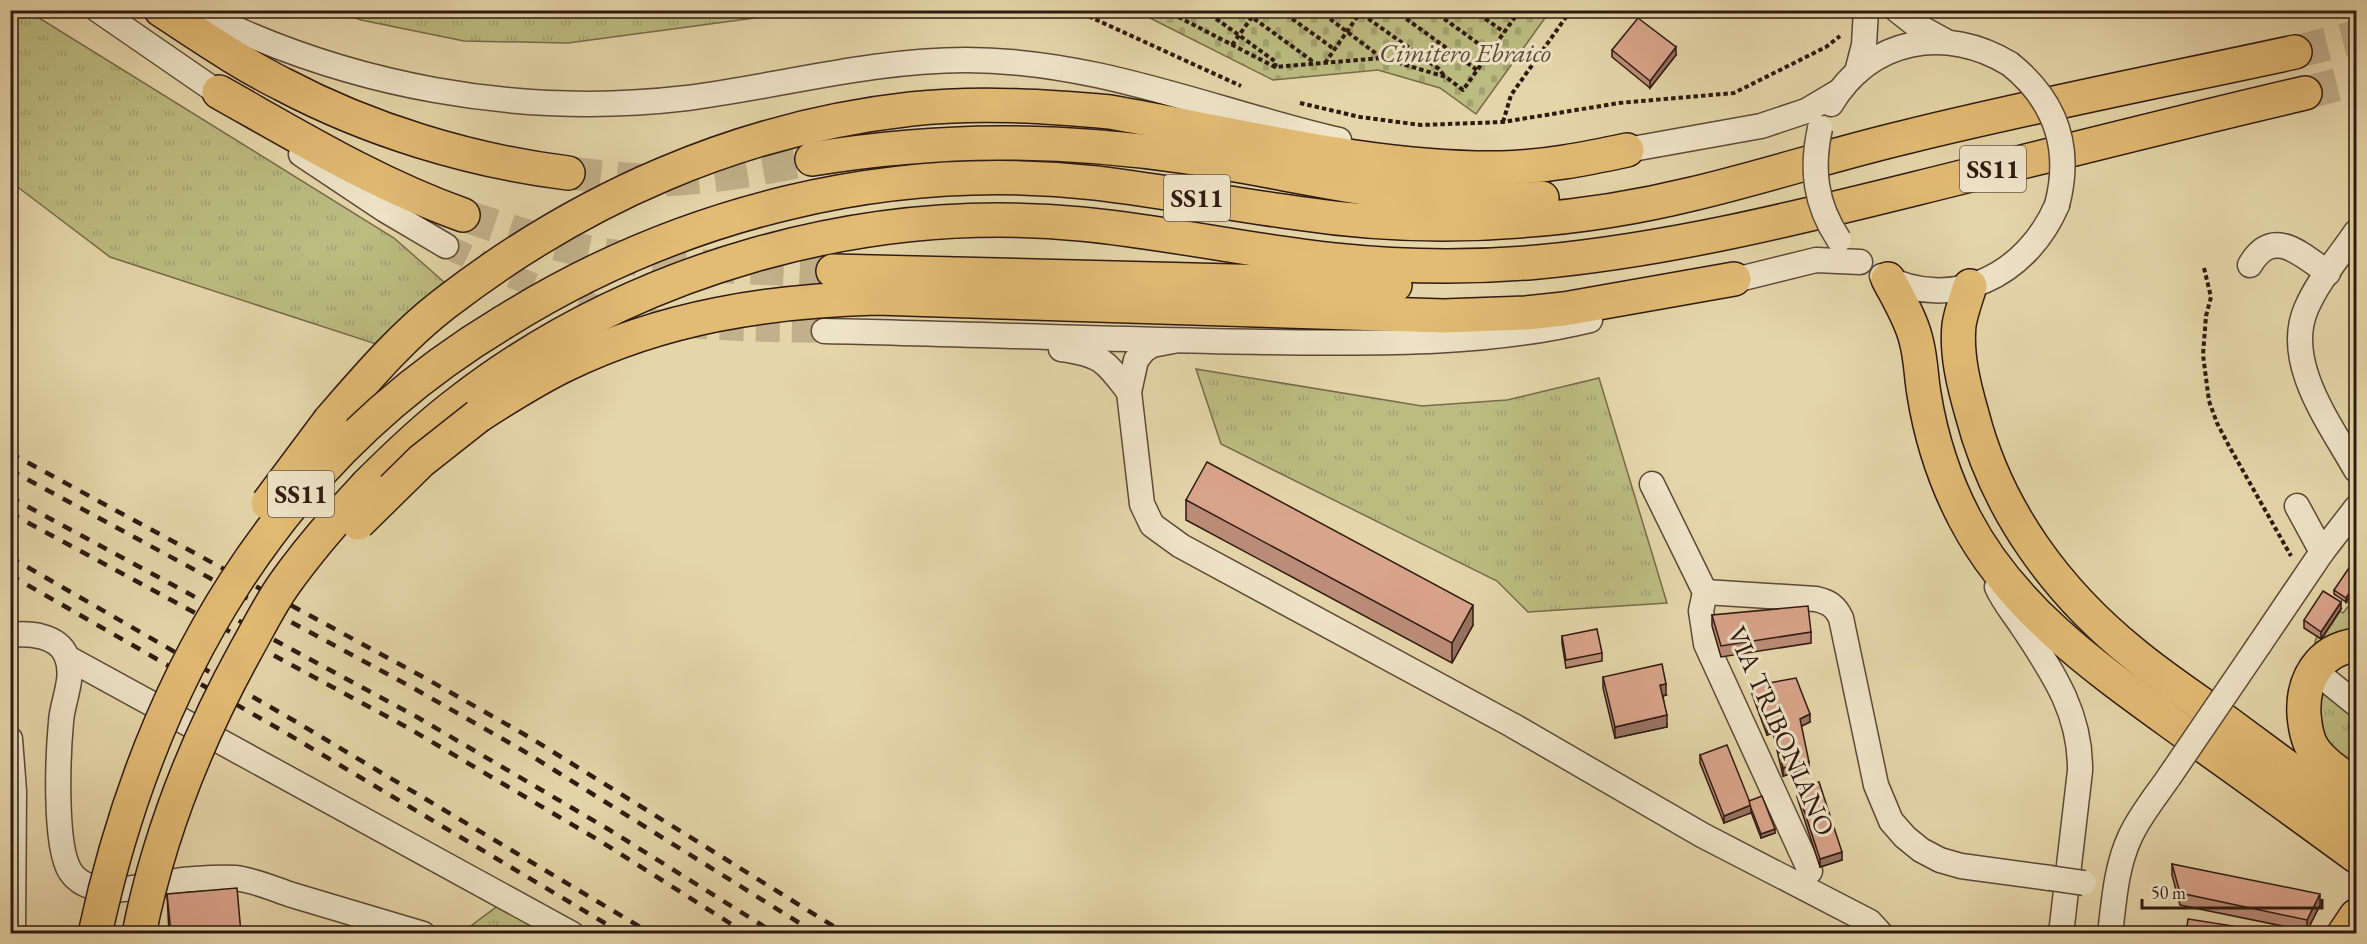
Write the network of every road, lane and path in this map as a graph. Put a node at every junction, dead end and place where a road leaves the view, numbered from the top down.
1 (98, 10) edge
2 (161, 10) edge
3 (196, 10) edge
4 (1075, 10) edge
5 (1165, 10) edge
6 (1204, 10) edge
7 (1242, 10) edge
8 (1257, 10) edge
9 (1280, 10) edge
10 (1318, 10) edge
11 (1394, 10) edge
12 (1432, 10) edge
13 (1473, 10) edge
14 (1510, 10) edge
15 (1520, 10) edge
16 (1572, 10) edge
17 (1866, 10) edge
18 (1897, 10) edge
19 (1359, 12) edge
20 (1517, 15) junction
21 (1252, 18) junction
22 (1347, 31) junction
23 (1504, 32) junction
24 (1844, 33) dead end
25 (1239, 35) junction
26 (1945, 41) junction
27 (1232, 45) junction
28 (1334, 49) junction
29 (1490, 52) junction
30 (2295, 52) tunnel mouth
31 (1382, 58) junction
32 (1324, 63) junction
33 (1312, 64) junction
34 (1275, 67) junction
35 (1477, 70) junction
36 (1857, 72) junction
37 (1446, 77) junction
38 (1242, 87) dead end
39 (219, 92) junction
40 (1838, 92) junction
41 (2305, 93) tunnel mouth
42 (1296, 102) dead end
43 (1503, 122) junction
44 (1907, 136) junction
45 (1627, 150) junction
46 (812, 159) tunnel mouth
47 (568, 172) tunnel mouth
48 (463, 215) tunnel mouth
49 (1765, 226) junction
50 (2356, 232) edge
51 (446, 246) tunnel mouth
52 (1860, 262) junction
53 (2250, 265) dead end
54 (2204, 268) dead end
55 (833, 271) tunnel mouth
56 (2328, 273) junction
57 (1734, 279) junction
58 (1888, 279) junction
59 (1970, 286) junction
60 (824, 331) tunnel mouth
61 (958, 334) junction
62 (1173, 341) junction
63 (1129, 392) junction
64 (2356, 470) edge
65 (1652, 484) dead end
66 (2296, 506) dead end
67 (2356, 508) edge
68 (1965, 520) junction
69 (2322, 552) junction
70 (2296, 564) dead end
71 (1705, 592) junction
72 (10, 635) edge
73 (2356, 645) edge
74 (68, 658) junction
75 (2314, 670) junction
76 (2356, 704) edge
77 (162, 722) junction
78 (200, 740) junction
79 (12, 748) edge
80 (2356, 786) edge
81 (2356, 818) edge
82 (2356, 856) edge
83 (1810, 871) dead end
84 (2116, 888) junction
85 (2356, 916) edge
86 (13, 933) edge
87 (95, 933) edge
88 (139, 933) edge
89 (423, 933) edge
90 (572, 933) edge
91 (1881, 933) edge
92 (2061, 933) edge
93 (2110, 933) edge
94 (2344, 933) edge

1 - 39 street
2 - 47 highway
3 - 45 street
4 - 38 path
5 - 27 path
6 - 25 path
7 - 21 path
8 - 21 path
9 - 28 path
10 - 22 path
11 - 35 path
12 - 29 path
13 - 23 path
14 - 20 path
15 - 20 path
16 - 43 path
17 - 36 street
18 - 26 street
19 - 22 path
19 - 37 path
20 - 23 path
21 - 25 path
21 - 33 path
22 - 28 path
22 - 31 path
23 - 29 path
24 - 43 path
25 - 27 path
25 - 34 path
26 - 36 street
26 - 59 street, bridge
27 - 34 path
28 - 32 path
29 - 35 path
30 - 44 highway, SS11
31 - 32 path
31 - 37 path
32 - 33 path
33 - 34 path
35 - 37 path
36 - 40 street
39 - 48 highway
39 - 51 street
40 - 45 street
40 - 52 street, bridge
41 - 49 highway, SS11
42 - 43 path
44 - 46 highway
44 - 77 highway, SS11, bridge
45 - 77 highway, bridge
49 - 55 highway
49 - 78 highway, SS11, bridge
50 - 56 street
52 - 57 street
52 - 58 street
53 - 56 street
54 - 70 path
56 - 64 street
57 - 62 street
57 - 78 highway, bridge
58 - 59 street
58 - 68 highway
59 - 81 highway
60 - 61 street
61 - 62 street
61 - 63 street
62 - 63 street
63 - 91 street
65 - 71 street
66 - 69 street
67 - 69 street
68 - 82 highway
68 - 92 street
69 - 84 street, bridge
71 - 83 street, VIA TRIBONIANO
71 - 84 street, bridge
72 - 74 street
73 - 75 highway
74 - 89 street
74 - 90 street
75 - 76 street
75 - 80 highway
77 - 87 highway, SS11, bridge
78 - 88 highway, SS11, bridge
79 - 86 street
84 - 93 street
85 - 94 highway

